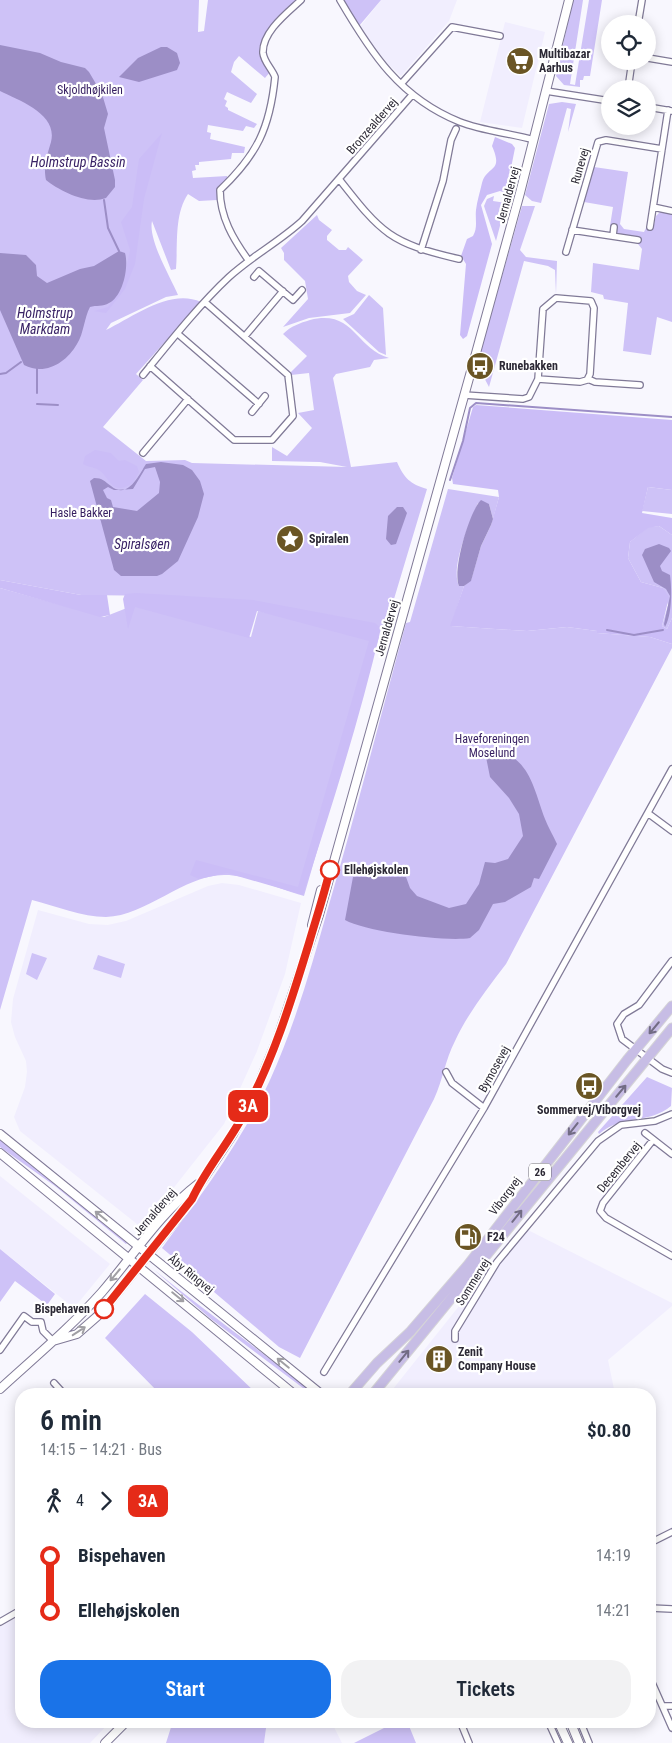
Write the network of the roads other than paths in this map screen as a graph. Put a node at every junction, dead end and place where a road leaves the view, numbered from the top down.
1 (301, 0) edge
2 (340, 0) edge
3 (568, 0) edge
4 (642, 0) edge
5 (640, 15) edge
6 (500, 36) dead end
7 (656, 59) edge
8 (672, 62) edge
9 (401, 84) junction
10 (546, 91) junction
11 (412, 94) junction
12 (601, 100) edge
13 (656, 108) edge
14 (670, 111) edge
15 (456, 129) dead end
16 (534, 140) junction
17 (662, 149) junction
18 (340, 179) junction
19 (653, 207) junction
20 (672, 211) edge
21 (614, 227) dead end
22 (650, 227) dead end
23 (572, 230) junction
24 (613, 236) junction
25 (638, 240) dead end
26 (421, 250) junction
27 (566, 252) dead end
28 (459, 259) dead end
29 (249, 261) junction
30 (254, 277) dead end
31 (302, 290) dead end
32 (282, 291) junction
33 (206, 303) junction
34 (178, 334) junction
35 (245, 336) junction
36 (150, 366) junction
37 (143, 375) dead end
38 (538, 379) junction
39 (588, 379) junction
40 (640, 385) dead end
41 (464, 395) junction
42 (265, 396) dead end
43 (188, 399) junction
44 (258, 404) junction
45 (252, 412) dead end
46 (143, 453) dead end
47 (672, 769) edge
48 (649, 814) junction
49 (672, 831) edge
50 (672, 961) edge
51 (672, 1006) edge
52 (672, 1028) edge
53 (636, 1049) junction
54 (648, 1058) junction
55 (446, 1072) dead end
56 (672, 1073) edge
57 (484, 1108) junction
58 (672, 1114) edge
59 (645, 1133) dead end
60 (0, 1134) edge
61 (653, 1140) junction
62 (0, 1153) edge
63 (672, 1154) edge
64 (200, 1183) junction
65 (139, 1247) junction
66 (149, 1255) junction
67 (672, 1256) edge
68 (130, 1258) junction
69 (140, 1266) junction
70 (455, 1339) dead end
71 (53, 1341) junction
72 (0, 1350) edge
73 (324, 1372) dead end
74 (54, 1383) dead end
75 (0, 1388) edge
76 (59, 1388) edge
77 (287, 1388) edge
78 (314, 1388) edge
79 (356, 1388) edge
80 (378, 1388) edge
81 (672, 1532) edge
82 (656, 1540) edge
83 (656, 1608) edge
84 (672, 1609) edge
85 (15, 1613) edge
86 (0, 1622) edge
87 (656, 1691) edge
88 (663, 1706) junction
89 (672, 1706) edge
90 (120, 1728) edge
91 (463, 1728) edge
92 (551, 1728) edge
93 (561, 1728) edge
94 (573, 1728) edge
95 (583, 1728) edge
96 (672, 1728) edge
97 (106, 1743) edge
98 (469, 1743) edge
99 (558, 1743) edge
100 (568, 1743) edge
101 (579, 1743) edge
102 (589, 1743) edge

1 - 29 street
2 - 9 street
3 - 10 street, Jernaldervej
4 - 5 street
6 - 9 street
7 - 8 street
9 - 11 street
10 - 12 street
10 - 16 street, Jernaldervej
11 - 16 street, Bronzealdervej
11 - 18 street, Bronzealdervej
13 - 14 street
14 - 17 street
15 - 26 street
16 - 41 street, Jernaldervej
17 - 19 street
17 - 23 street, Runevej
18 - 26 street
18 - 29 street, Bronzealdervej
19 - 20 street
19 - 22 street
21 - 24 street
23 - 24 street
23 - 27 street, Runevej
24 - 25 street
26 - 28 street
29 - 33 street, Bronzealdervej
30 - 32 street
31 - 32 street
32 - 35 street
33 - 34 street, Bronzealdervej
33 - 35 street
34 - 36 street, Bronzealdervej
34 - 44 street
35 - 43 street
36 - 37 street, Bronzealdervej
36 - 43 street
38 - 39 street
38 - 39 street
38 - 41 street
39 - 40 street
41 - 64 street, Jernaldervej
42 - 44 street
43 - 46 street
44 - 45 street
47 - 48 street, Bymosevej
48 - 49 street
48 - 57 street, Bymosevej
50 - 53 street
51 -> 53 main road, Viborgvej / 26
52 - 54 main road, Viborgvej / 26
53 - 54 street
53 -> 79 main road, Viborgvej / 26
54 - 56 street
80 -> 54 main road, Viborgvej / 26
55 - 57 street
57 - 73 street, Bymosevej
58 - 70 street, Sommervej
59 - 61 street
65 -> 60 street, Åby Ringvej
61 - 63 street
61 - 67 street, Decembervej
62 - 68 street
64 - 65 street, Jernaldervej
64 - 66 street, Jernaldervej
65 - 66 street, Åby Ringvej
65 - 68 street, Jernaldervej
66 - 69 street, Jernaldervej
78 -> 66 street, Åby Ringvej
68 - 69 street
68 -> 71 street, Jernaldervej
71 -> 69 street, Jernaldervej
69 -> 77 street
71 - 72 street
71 - 75 street, Jernaldervej
74 - 76 street
81 - 82 street
83 - 84 street
85 - 86 street
87 - 88 street
88 - 89 street
88 - 96 street
90 - 97 street
91 - 98 street
92 - 99 street
93 - 100 street
94 - 101 street
95 - 102 street

